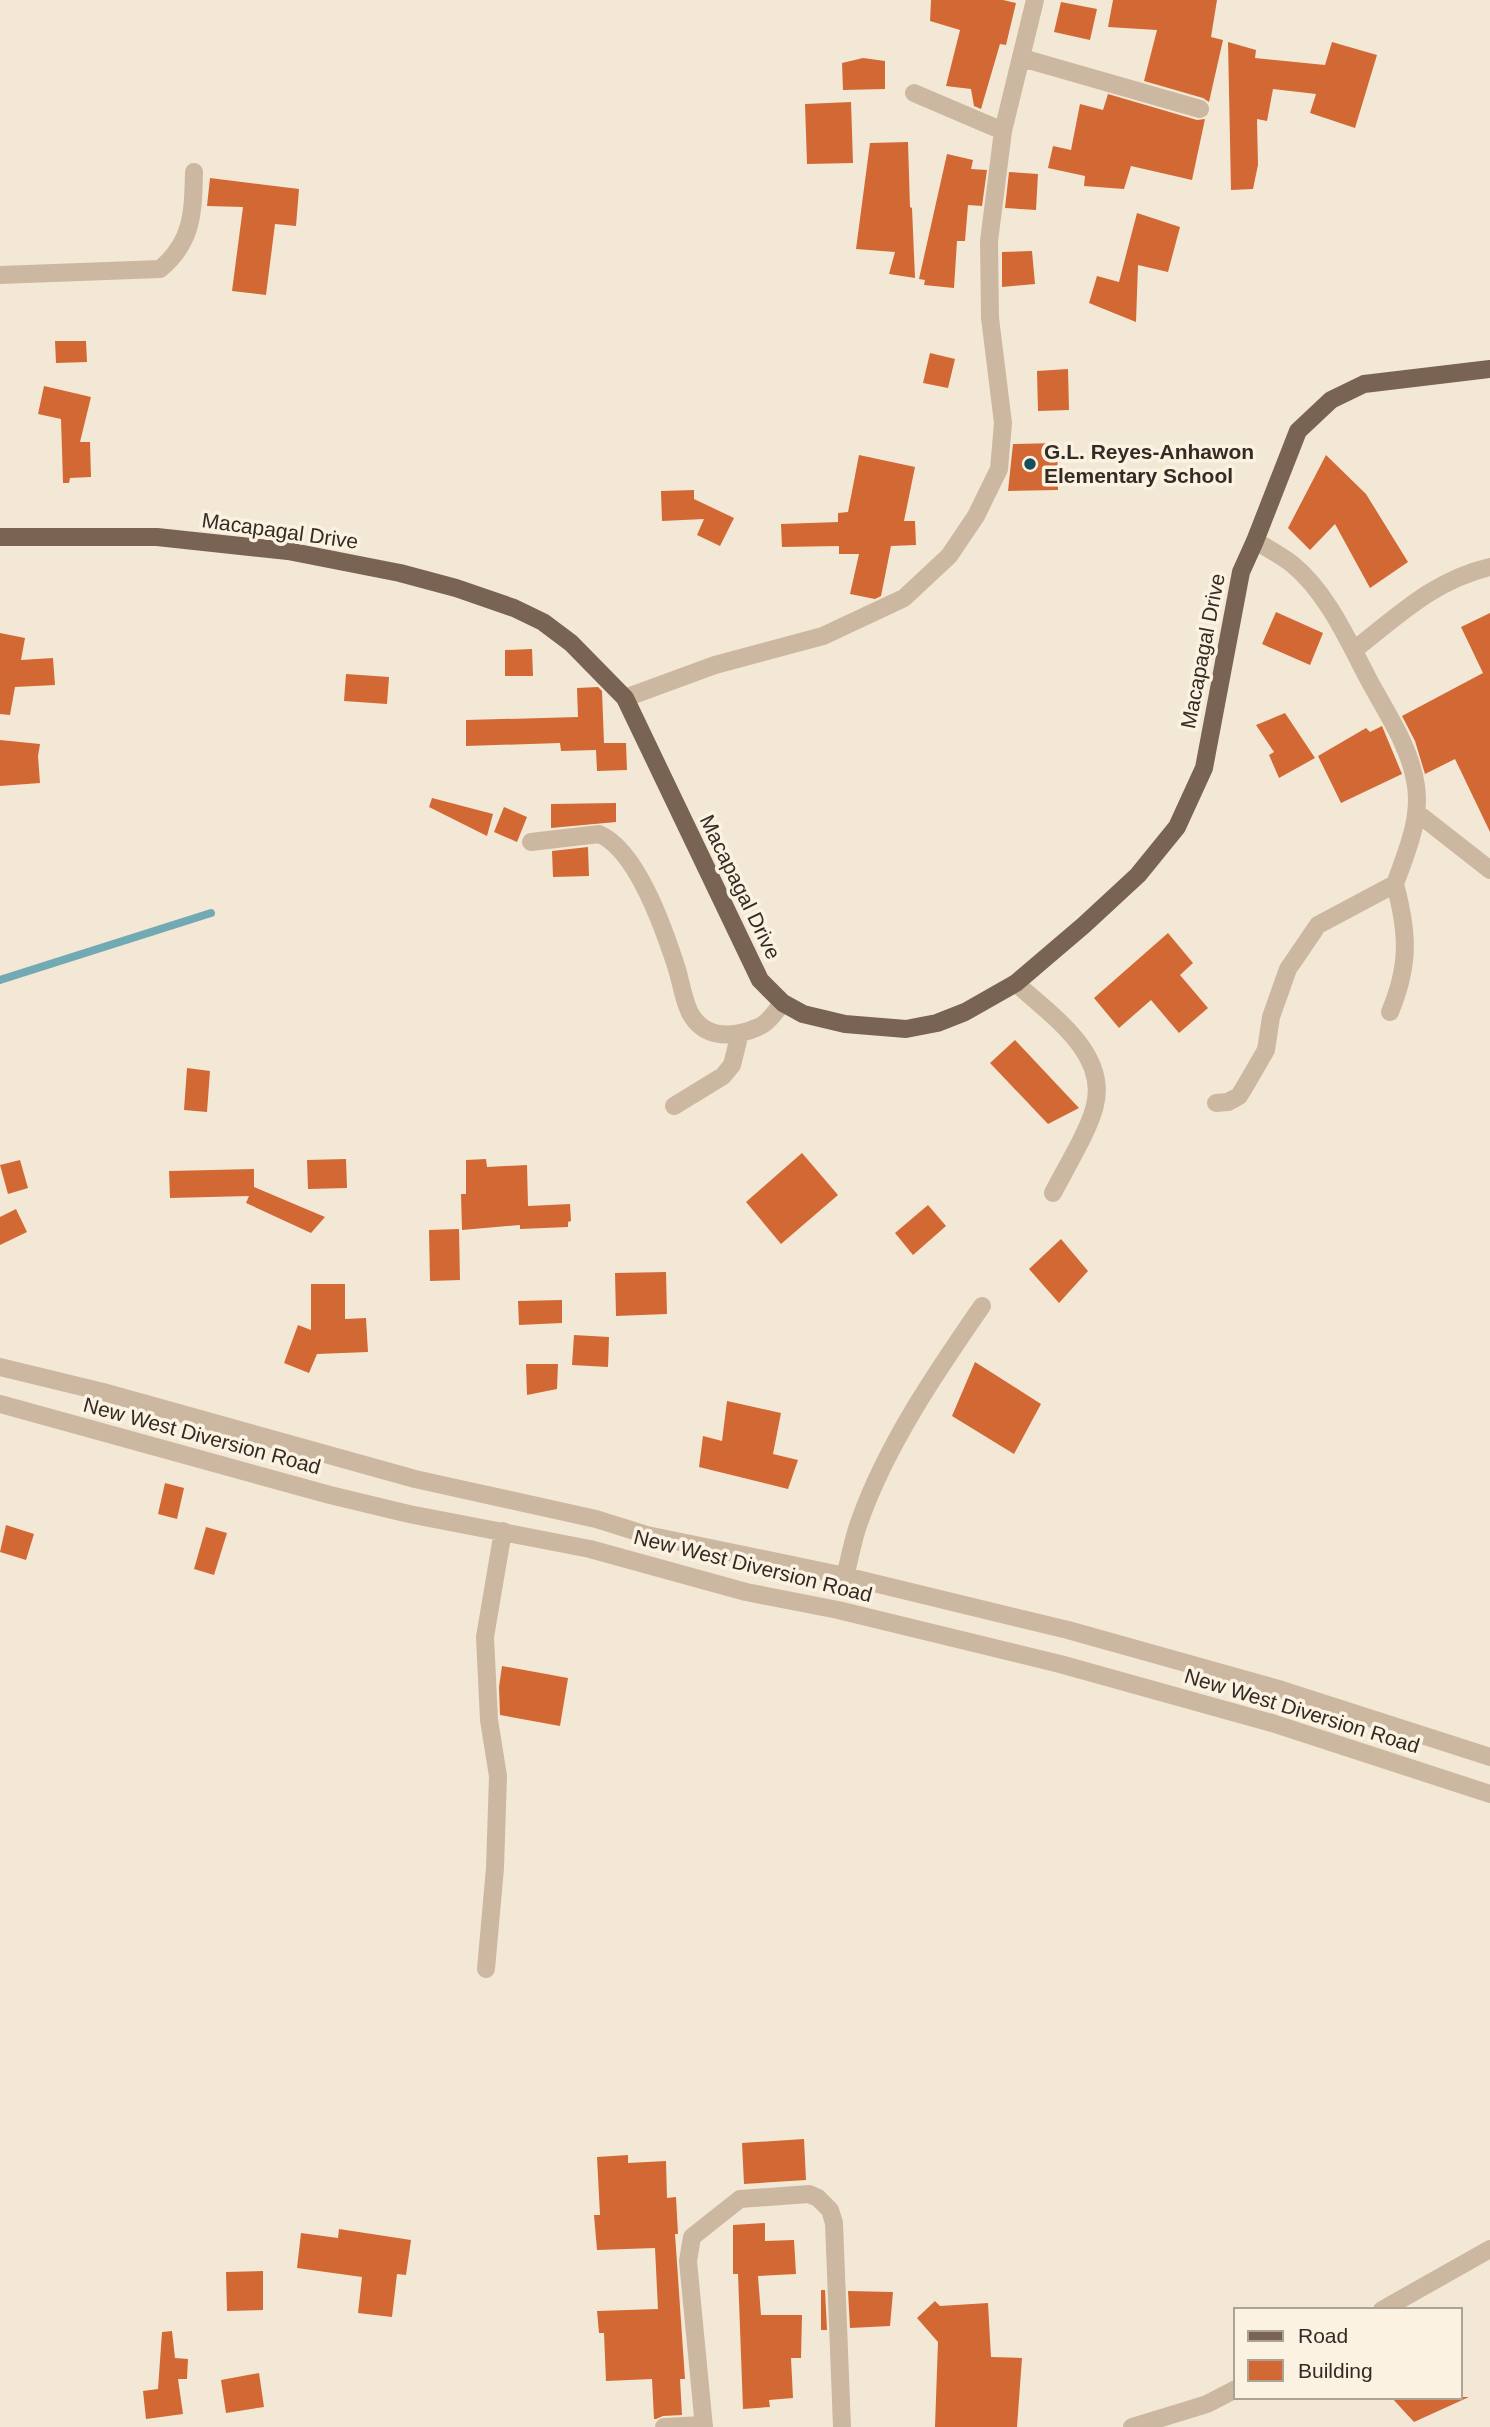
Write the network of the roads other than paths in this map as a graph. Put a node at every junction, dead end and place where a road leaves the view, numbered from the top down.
1 (1035, 0) edge
2 (1022, 58) junction
3 (914, 93) dead end
4 (1200, 109) dead end
5 (1003, 131) junction
6 (194, 172) dead end
7 (0, 275) edge
8 (1490, 369) edge
9 (0, 537) edge
10 (1255, 541) junction
11 (1490, 567) edge
12 (1354, 650) junction
13 (625, 698) junction
14 (1416, 812) junction
15 (531, 842) dead end
16 (1490, 870) edge
17 (1395, 884) junction
18 (1016, 983) junction
19 (783, 1003) junction
20 (1390, 1012) dead end
21 (740, 1033) junction
22 (1216, 1103) dead end
23 (674, 1106) dead end
24 (1053, 1193) dead end
25 (982, 1306) dead end
26 (0, 1367) edge
27 (0, 1404) edge
28 (503, 1531) junction
29 (845, 1577) junction
30 (1490, 1757) edge
31 (1490, 1794) edge
32 (486, 1969) dead end
33 (1490, 2249) edge
34 (1386, 2308) edge
35 (1234, 2390) edge
36 (704, 2426) edge
37 (664, 2427) edge
38 (842, 2427) edge
39 (1132, 2427) edge

1 - 2 street
2 - 4 street
2 - 5 street
3 - 5 street
5 - 13 street
6 - 7 street
8 - 10 main road, Macapagal Drive
9 - 13 main road, Macapagal Drive
10 - 12 street
10 - 18 main road, Macapagal Drive
11 - 12 street
12 - 14 street
13 - 19 main road, Macapagal Drive
14 - 16 street
14 - 17 street
15 - 21 street
17 - 20 street
17 - 22 street
18 - 19 main road, Macapagal Drive
18 - 24 street
19 - 21 street
21 - 23 street
25 - 29 street
26 - 29 street, New West Diversion Road
27 - 28 street, New West Diversion Road
28 - 31 street, New West Diversion Road
28 - 32 street
29 - 30 street, New West Diversion Road
33 - 34 street
35 - 39 street
36 - 37 street
36 - 38 street

